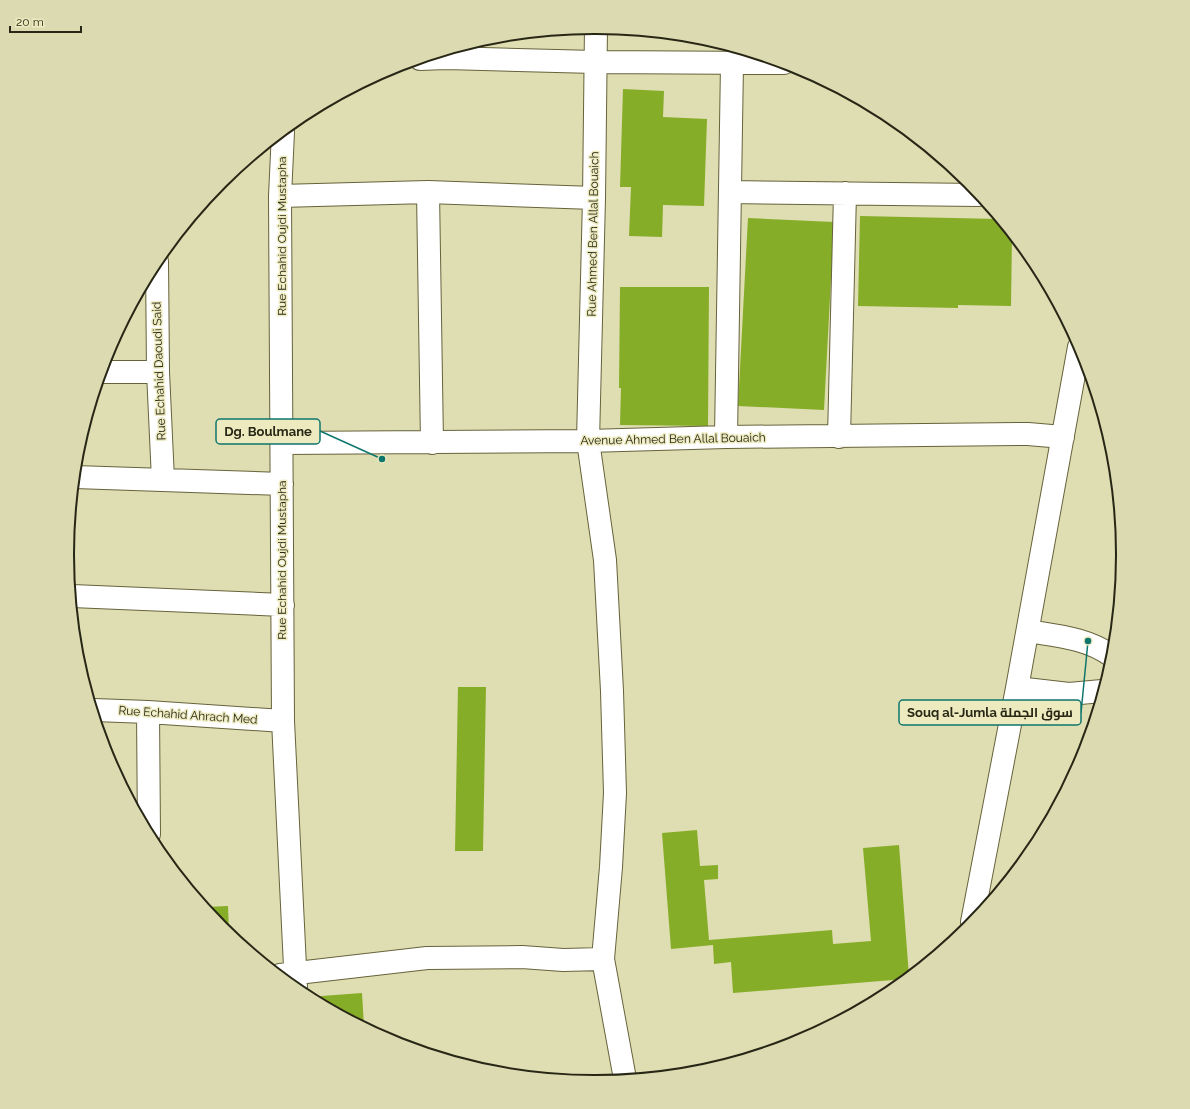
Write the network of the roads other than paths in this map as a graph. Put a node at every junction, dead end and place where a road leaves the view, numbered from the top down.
1 (596, 34) edge
2 (450, 55) edge
3 (595, 62) junction
4 (766, 63) edge
5 (732, 64) junction
6 (282, 139) edge
7 (428, 192) junction
8 (730, 192) junction
9 (845, 193) junction
10 (970, 194) edge
11 (280, 196) junction
12 (594, 198) junction
13 (157, 273) edge
14 (1077, 358) edge
15 (108, 372) edge
16 (158, 372) junction
17 (726, 437) junction
18 (839, 437) junction
19 (1063, 437) junction
20 (588, 442) junction
21 (282, 443) junction
22 (432, 443) junction
23 (81, 477) edge
24 (163, 480) junction
25 (282, 484) junction
26 (77, 596) edge
27 (283, 605) junction
28 (1028, 631) junction
29 (1106, 652) edge
30 (1017, 688) junction
31 (1097, 692) edge
32 (98, 710) edge
33 (148, 712) junction
34 (283, 721) junction
35 (149, 823) edge
36 (974, 911) edge
37 (603, 959) junction
38 (290, 976) edge
39 (294, 978) edge
40 (624, 1074) edge

1 - 3 street, Rue Ahmed Ben Allal Bouaich
2 - 3 street
3 - 5 street
3 - 12 street, Rue Ahmed Ben Allal Bouaich
4 - 5 street
5 - 8 street
6 - 11 street, Rue Echahid Oujdi Mustapha
7 - 11 street
7 - 12 street
7 - 22 street
8 - 9 street
8 - 17 street
9 - 10 street
9 - 18 street
11 - 21 street, Rue Echahid Oujdi Mustapha
12 - 20 street, Rue Ahmed Ben Allal Bouaich
13 - 16 street, Rue Echahid Daoudi Said
14 - 19 street
15 - 16 street
16 - 24 street, Rue Echahid Daoudi Said
17 - 18 street, Avenue Ahmed Ben Allal Bouaich
17 - 20 street, Avenue Ahmed Ben Allal Bouaich
18 - 19 street, Avenue Ahmed Ben Allal Bouaich
19 - 28 street
20 - 22 street, Avenue Ahmed Ben Allal Bouaich
20 - 37 street, Rue Ahmed Ben Allal Bouaich
21 - 22 street, Avenue Ahmed Ben Allal Bouaich
21 - 25 street, Rue Echahid Oujdi Mustapha
23 - 24 street
24 - 25 street
25 - 27 street, Rue Echahid Oujdi Mustapha
26 - 27 street
27 - 34 street, Rue Echahid Oujdi Mustapha
28 - 29 street
28 - 30 street
30 - 31 street
30 - 36 street
32 - 33 street, Rue Echahid Ahrach Med
33 - 34 street, Rue Echahid Ahrach Med
33 - 35 street
34 - 38 street, Rue Echahid Oujdi Mustapha
37 - 39 street
37 - 40 street, Rue Ahmed Ben Allal Bouaich

